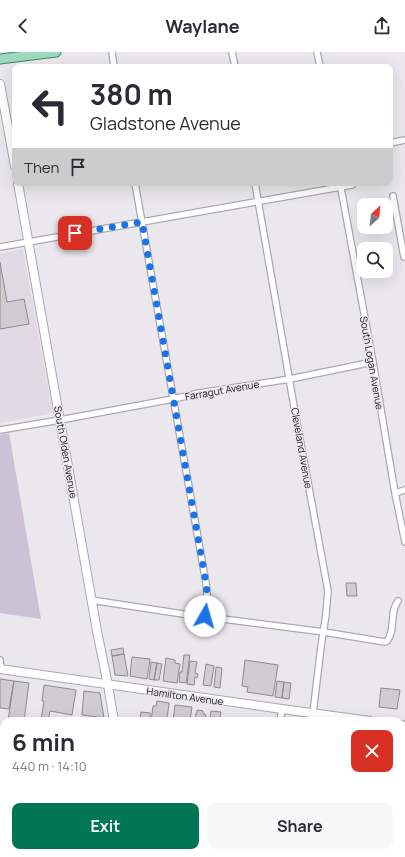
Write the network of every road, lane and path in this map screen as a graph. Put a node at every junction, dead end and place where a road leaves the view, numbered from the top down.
1 (56, 52) edge
2 (112, 52) edge
3 (232, 52) edge
4 (317, 52) edge
5 (0, 59) edge
6 (114, 64) edge
7 (234, 64) edge
8 (319, 64) edge
9 (0, 84) edge
10 (405, 140) edge
11 (393, 142) edge
12 (12, 150) edge
13 (19, 186) edge
14 (136, 186) edge
15 (255, 186) edge
16 (335, 186) edge
17 (340, 186) edge
18 (393, 196) dead end
19 (258, 202) junction
20 (142, 222) junction
21 (29, 242) junction
22 (0, 247) edge
23 (405, 257) edge
24 (373, 362) junction
25 (290, 378) junction
26 (173, 399) junction
27 (60, 420) junction
28 (0, 430) edge
29 (405, 490) edge
30 (395, 493) junction
31 (405, 542) edge
32 (91, 600) junction
33 (398, 601) dead end
34 (205, 616) junction
35 (324, 632) junction
36 (0, 660) edge
37 (1, 669) edge
38 (108, 685) junction
39 (282, 709) junction
40 (313, 713) junction
41 (113, 717) edge
42 (281, 717) edge
43 (340, 717) edge

1 - 5 main road
2 - 6 street
3 - 7 street
4 - 8 street
9 - 12 main road
10 - 11 street
13 - 21 main road, South Olden Avenue
14 - 20 street
15 - 19 street, Cleveland Avenue
16 - 19 street
17 - 24 street, South Logan Avenue
18 - 23 street
19 - 20 street
19 - 25 street, Cleveland Avenue
20 - 21 street
20 - 26 street
21 - 22 street
21 - 27 main road, South Olden Avenue
24 - 25 street, Farragut Avenue
24 - 30 street, South Logan Avenue
25 - 26 street, Farragut Avenue
25 - 35 street, Cleveland Avenue
26 - 27 street, Farragut Avenue
26 - 34 street
27 - 28 street, Farragut Avenue
27 - 32 main road, South Olden Avenue
29 - 30 street
30 - 31 street, South Logan Avenue
32 - 34 street
32 - 38 main road, South Olden Avenue
33 - 35 street
34 - 35 street
35 - 40 street, Cleveland Avenue
36 - 37 street
37 - 38 main road, Hamilton Avenue
38 - 39 main road, Hamilton Avenue
38 - 41 main road, South Olden Avenue
39 - 40 main road, Hamilton Avenue
39 - 42 street
40 - 43 main road, Hamilton Avenue

